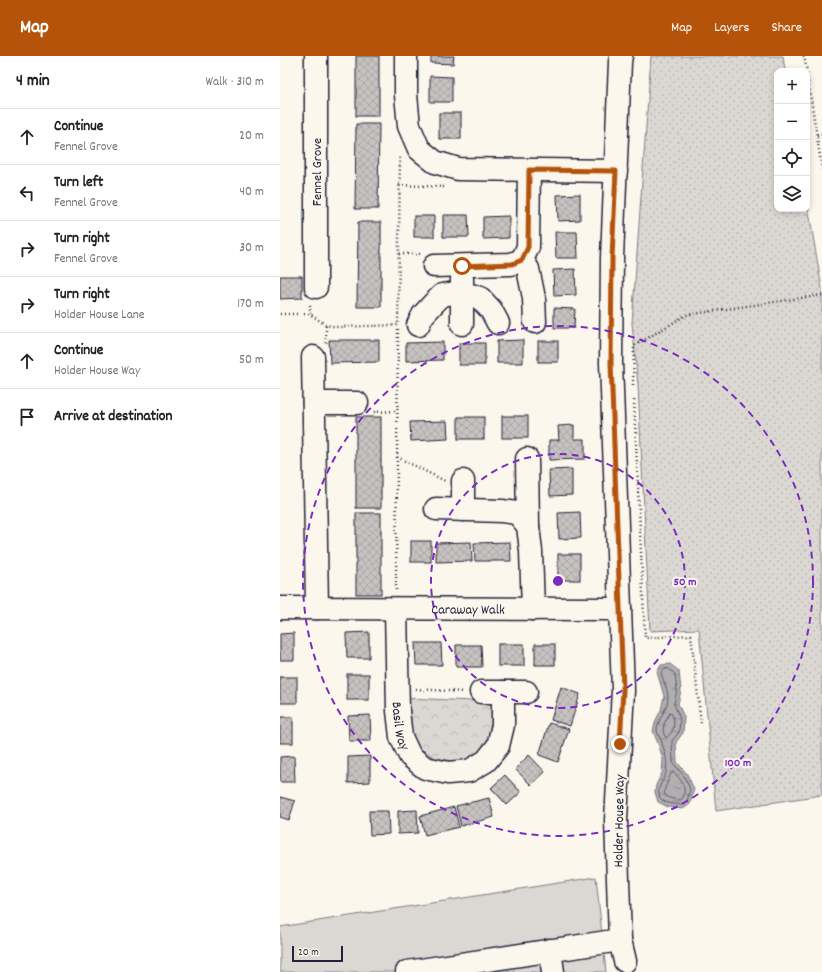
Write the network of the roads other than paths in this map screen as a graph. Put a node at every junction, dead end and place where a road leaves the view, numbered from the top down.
1 (316, 56) edge
2 (406, 56) edge
3 (621, 56) edge
4 (529, 170) junction
5 (616, 171) junction
6 (522, 260) junction
7 (434, 266) dead end
8 (462, 266) junction
9 (316, 287) dead end
10 (461, 292) junction
11 (535, 322) dead end
12 (498, 323) dead end
13 (462, 324) dead end
14 (408, 325) road end
15 (313, 357) dead end
16 (314, 403) junction
17 (357, 403) dead end
18 (527, 459) dead end
19 (436, 509) dead end
20 (528, 526) junction
21 (280, 608) edge
22 (317, 608) junction
23 (396, 608) junction
24 (533, 609) junction
25 (620, 609) junction
26 (481, 692) road end
27 (503, 692) junction
28 (526, 692) dead end
29 (620, 940) junction
30 (550, 950) junction
31 (625, 960) dead end
32 (407, 972) edge
33 (553, 972) edge

1 - 9 street, Fennel Grove
2 - 4 street
3 - 5 street, Holder House Way
4 - 5 street
4 - 6 street
5 - 25 street, Holder House Way
6 - 8 street
6 - 11 street
7 - 8 street
8 - 10 street
10 - 12 street
10 - 13 street
10 - 14 street
15 - 16 street
16 - 17 street
16 - 22 street
18 - 20 street
19 - 20 street
20 - 24 street
21 - 22 street, Caraway Walk
22 - 23 street, Caraway Walk
23 - 24 street, Caraway Walk
23 - 27 street, Basil Way
24 - 25 street, Caraway Walk
25 - 29 street, Holder House Way
26 - 27 street
27 - 28 street
29 - 30 street
29 - 31 street, Holder House Way
30 - 32 street
30 - 33 street

